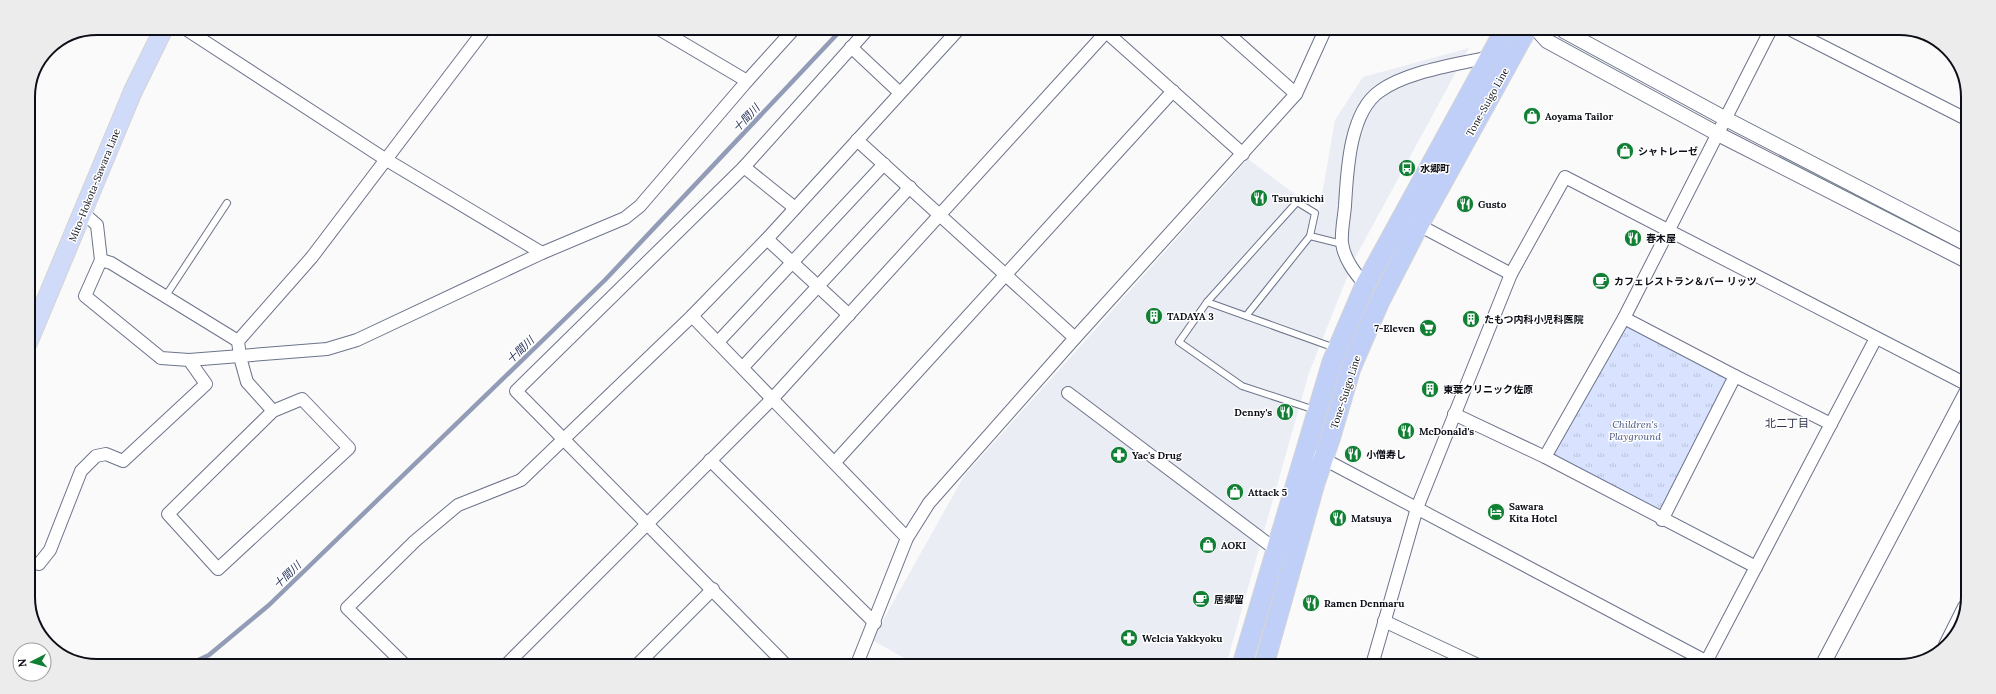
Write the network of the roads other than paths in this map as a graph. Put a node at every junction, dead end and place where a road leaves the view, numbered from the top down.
1 (161, 35) edge
2 (195, 35) edge
3 (480, 35) edge
4 (669, 35) edge
5 (789, 35) edge
6 (862, 35) edge
7 (953, 35) edge
8 (1102, 35) edge
9 (1110, 35) edge
10 (1230, 35) edge
11 (1323, 35) edge
12 (1502, 35) edge
13 (1524, 35) edge
14 (1542, 35) edge
15 (1571, 35) edge
16 (1768, 35) edge
17 (1801, 35) edge
18 (851, 47) junction
19 (1490, 57) junction
20 (747, 81) junction
21 (1173, 91) junction
22 (900, 93) junction
23 (1296, 94) junction
24 (1961, 116) edge
25 (1726, 119) junction
26 (1718, 134) junction
27 (857, 140) junction
28 (1243, 154) junction
29 (385, 160) junction
30 (884, 164) junction
31 (744, 167) junction
32 (910, 188) junction
33 (227, 203) dead end
34 (795, 208) junction
35 (82, 212) junction
36 (940, 214) junction
37 (1402, 216) junction
38 (1419, 225) junction
39 (1670, 230) junction
40 (1310, 236) junction
41 (767, 239) junction
42 (1961, 241) edge
43 (1342, 244) junction
44 (542, 253) junction
45 (1961, 258) edge
46 (101, 260) junction
47 (792, 263) junction
48 (1511, 274) junction
49 (1007, 275) junction
50 (1365, 285) junction
51 (818, 286) junction
52 (164, 296) junction
53 (1207, 302) junction
54 (849, 315) junction
55 (692, 316) junction
56 (1246, 316) junction
57 (1624, 318) junction
58 (35, 326) edge
59 (1076, 338) junction
60 (1876, 338) junction
61 (238, 341) junction
62 (718, 342) junction
63 (1337, 349) junction
64 (240, 357) junction
65 (189, 360) junction
66 (743, 367) junction
67 (1735, 376) junction
68 (1961, 381) edge
69 (1068, 393) dead end
70 (772, 398) junction
71 (1961, 403) edge
72 (273, 411) junction
73 (1317, 411) junction
74 (1454, 414) junction
75 (1832, 424) junction
76 (563, 440) junction
77 (1306, 450) junction
78 (1545, 457) junction
79 (710, 460) junction
80 (1323, 460) junction
81 (835, 462) junction
82 (1417, 508) junction
83 (1662, 520) junction
84 (647, 522) junction
85 (907, 538) junction
86 (1275, 549) junction
87 (39, 564) dead end
88 (1756, 567) junction
89 (713, 589) junction
90 (1384, 621) junction
91 (875, 623) junction
92 (399, 659) edge
93 (512, 659) edge
94 (643, 659) edge
95 (781, 659) edge
96 (859, 659) edge
97 (1244, 659) edge
98 (1266, 659) edge
99 (1374, 659) edge
100 (1465, 659) edge
101 (1700, 659) edge
102 (1711, 659) edge
103 (1826, 659) edge

1 - 35 main road, Mito-Hokota-Sawara Line
2 - 29 street
3 - 29 street
4 - 20 street
5 - 20 street
6 - 18 street
7 - 22 street
8 - 36 street
9 - 21 street
10 - 23 street
11 - 23 street
12 - 19 highway, Tone-Suigo Line
13 - 38 highway, Tone-Suigo Line
14 - 26 street
15 - 25 street
16 - 25 street
17 - 24 street
18 - 22 street
18 - 31 street
19 - 37 highway, Tone-Suigo Line
19 - 43 street
20 - 44 street
21 - 28 street
21 - 49 street
22 - 27 street
23 - 28 street
25 - 26 street
25 - 42 street
26 - 39 street
26 - 45 street
27 - 30 street
27 - 34 street
28 - 59 street
29 - 44 street
29 - 61 street
30 - 32 street
30 - 47 street
31 - 34 street
31 - 76 street
32 - 36 street
32 - 51 street
33 - 52 lane
34 - 41 street
35 - 46 street
35 - 58 main road, Mito-Hokota-Sawara Line
36 - 49 street
36 - 54 street
37 - 38 street
37 - 50 highway, Tone-Suigo Line
38 - 48 street
38 - 80 highway, Tone-Suigo Line
39 - 48 street
39 - 57 street
39 - 60 street
40 - 43 lane
40 - 53 lane
40 - 56 lane
41 - 47 street
41 - 55 street
43 - 50 street
44 - 64 street
46 - 52 street
46 - 65 street
47 - 51 street
47 - 62 street
48 - 74 street
49 - 59 street
49 - 81 street
50 - 63 highway, Tone-Suigo Line
51 - 54 street
51 - 66 street
52 - 61 street
53 - 56 lane
53 - 73 lane
54 - 70 street
55 - 62 street
55 - 76 street
56 - 63 lane
57 - 67 street
57 - 78 street
59 - 85 street
60 - 68 street
60 - 75 street
61 - 64 street
62 - 66 street
63 - 73 highway, Tone-Suigo Line
64 - 65 street
64 - 72 street
65 - 87 street
66 - 70 street
67 - 75 street
67 - 83 street
69 - 86 street
70 - 79 street
70 - 81 street
71 - 103 street
72 - 72 street
73 - 77 highway, Tone-Suigo Line
74 - 78 street
74 - 82 street
75 - 88 street
76 - 84 street
76 - 92 street
77 - 80 street
77 - 86 highway, Tone-Suigo Line
78 - 83 street
79 - 84 street
79 - 91 street
80 - 82 street
80 - 98 highway, Tone-Suigo Line
81 - 85 street
82 - 90 street
82 - 101 street
83 - 88 street
84 - 89 street
84 - 93 street
85 - 91 street
86 - 97 highway, Tone-Suigo Line
88 - 102 street
89 - 94 street
89 - 95 street
90 - 99 street
90 - 100 street
91 - 96 street

